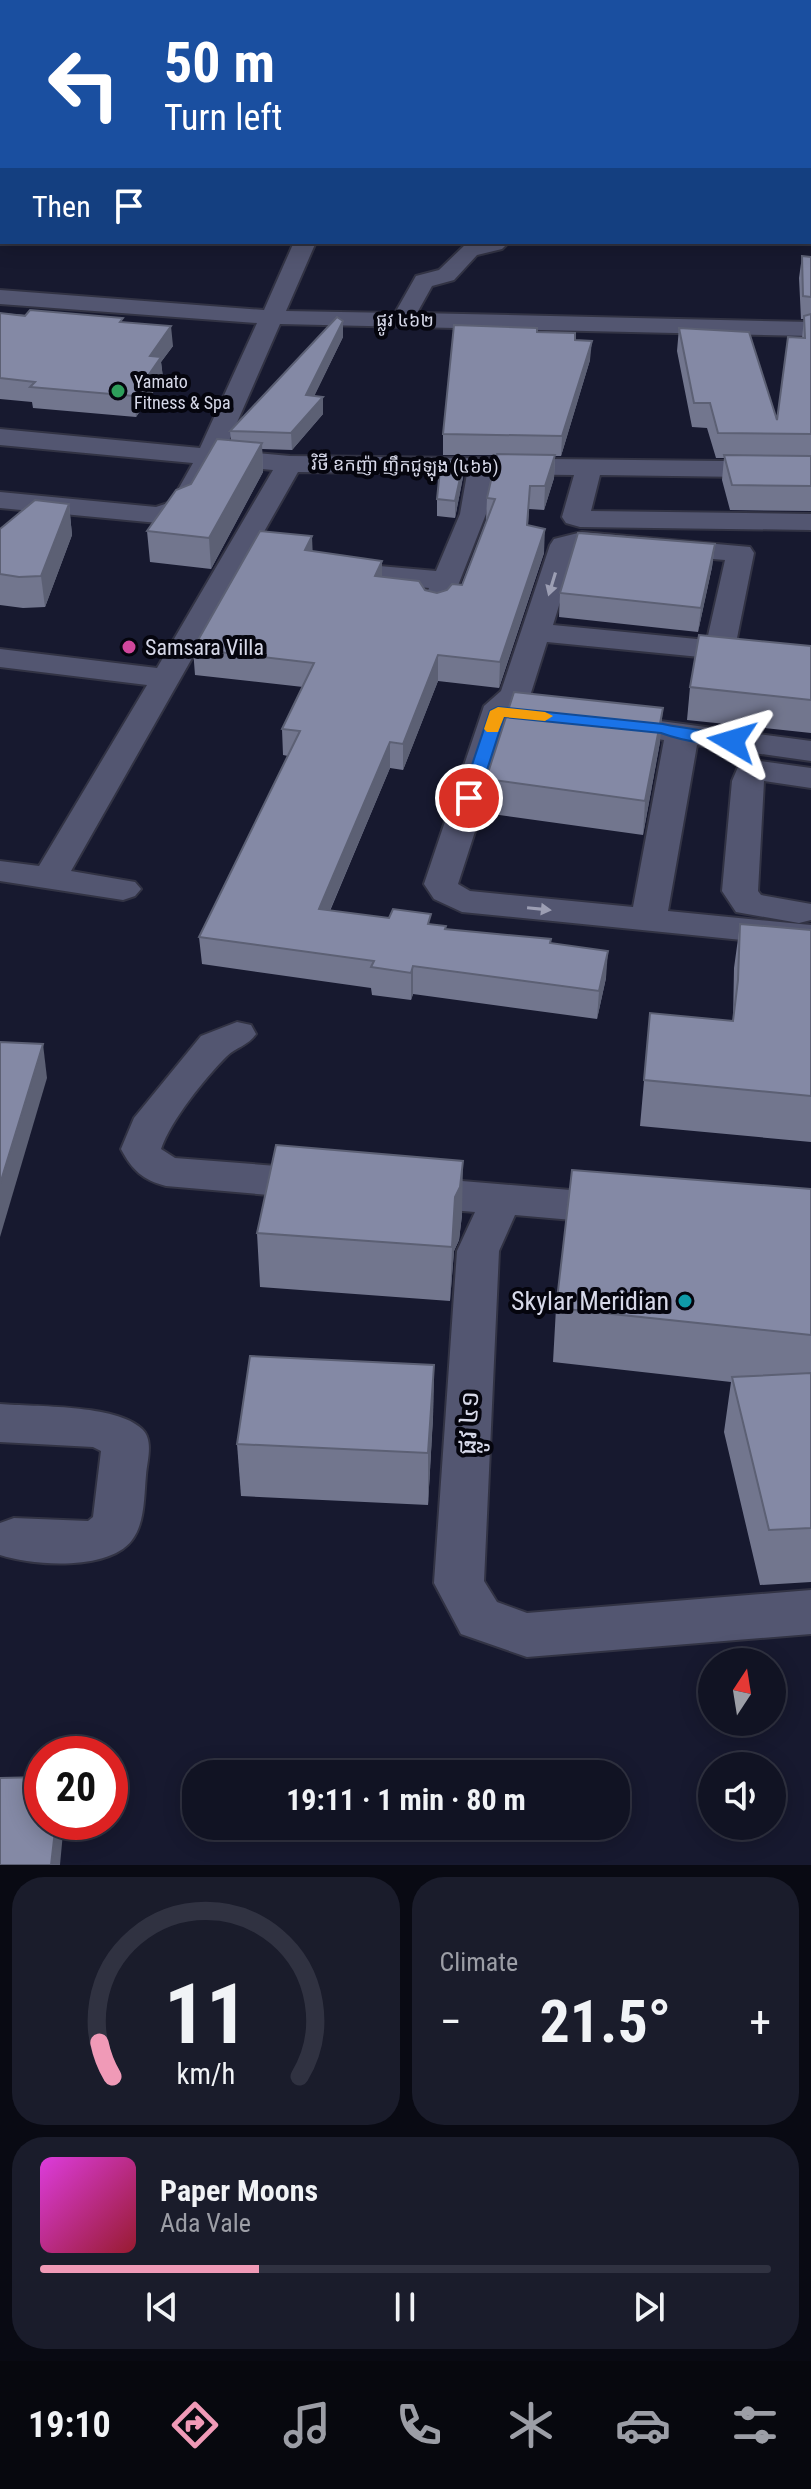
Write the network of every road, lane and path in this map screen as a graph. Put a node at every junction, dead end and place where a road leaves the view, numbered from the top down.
1 (304, 244) edge
2 (495, 245) dead end
3 (0, 297) edge
4 (271, 317) junction
5 (402, 320) junction
6 (811, 329) edge
7 (5, 444) edge
8 (209, 457) junction
9 (290, 464) junction
10 (482, 466) junction
11 (589, 467) junction
12 (811, 470) edge
13 (0, 500) edge
14 (811, 522) edge
15 (574, 529) junction
16 (333, 569) edge
17 (537, 632) junction
18 (720, 650) junction
19 (0, 658) edge
20 (811, 659) edge
21 (167, 678) junction
22 (498, 711) junction
23 (543, 716) edge
24 (588, 721) edge
25 (680, 734) junction
26 (811, 751) edge
27 (811, 778) edge
28 (0, 871) edge
29 (50, 878) junction
30 (123, 889) dead end
31 (811, 913) edge
32 (648, 920) junction
33 (811, 936) edge
34 (237, 1034) dead end
35 (501, 1201) junction
36 (660, 1213) edge
37 (0, 1423) edge
38 (14, 1539) dead end
39 (811, 1612) edge

1 - 4 street
2 - 5 street
3 - 4 street, ផ្លូវ ៤៦២
4 - 5 street, ផ្លូវ ៤៦២
4 - 8 street
5 - 6 street, ផ្លូវ ៤៦២
7 - 8 street, វិថី ឧកញ៉ា ញឹកជូឡុង (៤៦៦)
8 - 9 street, វិថី ឧកញ៉ា ញឹកជូឡុង (៤៦៦)
8 - 13 street
9 - 10 street, វិថី ឧកញ៉ា ញឹកជូឡុង (៤៦៦)
9 - 21 street
10 - 11 street, វិថី ឧកញ៉ា ញឹកជូឡុង (៤៦៦)
10 - 16 street
11 - 12 street, វិថី ឧកញ៉ា ញឹកជូឡុង (៤៦៦)
11 - 15 street
14 - 15 street
15 -> 17 street
15 - 18 street
17 - 18 street
17 - 22 street
18 - 20 street
19 - 21 street
21 - 29 street
22 - 23 street
22 -> 32 street
24 - 25 street
25 - 26 street
25 - 32 street
27 - 31 street
28 - 29 street
29 - 30 street
32 - 33 street
34 - 35 street
35 - 36 street
35 - 39 street, ផ្លូវ ៤១
37 - 38 street

